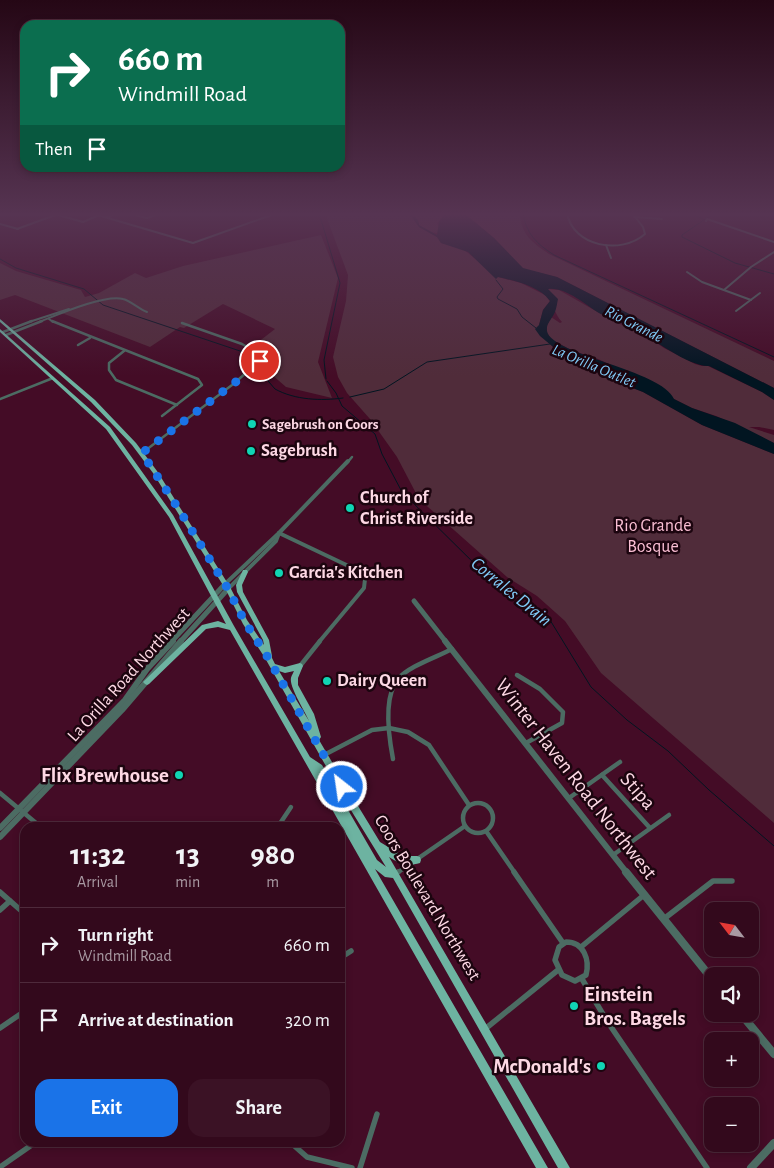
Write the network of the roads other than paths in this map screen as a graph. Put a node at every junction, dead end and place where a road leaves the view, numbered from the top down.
1 (751, 268) edge
2 (687, 272) dead end
3 (724, 290) junction
4 (760, 293) dead end
5 (751, 300) junction
6 (71, 310) junction
7 (736, 311) dead end
8 (147, 312) dead end
9 (49, 319) junction
10 (0, 320) edge
11 (182, 323) dead end
12 (12, 330) junction
13 (3, 332) edge
14 (90, 338) junction
15 (78, 345) dead end
16 (124, 351) junction
17 (53, 378) junction
18 (198, 379) joint
19 (0, 399) edge
20 (177, 405) junction
21 (162, 416) dead end
22 (142, 453) junction
23 (352, 457) dead end
24 (279, 533) junction
25 (246, 572) junction
26 (227, 587) junction
27 (215, 598) junction
28 (414, 600) dead end
29 (232, 628) junction
30 (452, 649) junction
31 (271, 663) junction
32 (300, 666) junction
33 (517, 675) dead end
34 (147, 682) junction
35 (389, 728) junction
36 (526, 743) junction
37 (322, 751) junction
38 (306, 756) junction
39 (393, 759) dead end
40 (620, 762) dead end
41 (602, 774) junction
42 (0, 793) edge
43 (569, 798) junction
44 (469, 805) junction
45 (291, 807) dead end
46 (21, 811) junction
47 (669, 815) dead end
48 (35, 822) edge
49 (280, 822) edge
50 (344, 822) edge
51 (345, 824) edge
52 (466, 826) junction
53 (0, 828) edge
54 (650, 828) junction
55 (486, 831) junction
56 (0, 837) edge
57 (376, 843) junction
58 (613, 855) junction
59 (417, 860) junction
60 (396, 874) junction
61 (732, 880) dead end
62 (0, 892) edge
63 (644, 895) junction
64 (10, 901) junction
65 (0, 910) edge
66 (20, 910) edge
67 (664, 919) junction
68 (563, 943) junction
69 (581, 947) junction
70 (351, 951) dead end
71 (345, 955) edge
72 (704, 969) edge
73 (558, 970) junction
74 (582, 979) junction
75 (20, 1014) edge
76 (748, 1022) edge
77 (0, 1028) edge
78 (485, 1029) junction
79 (774, 1054) edge
80 (377, 1114) dead end
81 (774, 1143) edge
82 (29, 1147) edge
83 (296, 1147) edge
84 (0, 1168) edge
85 (352, 1168) edge
86 (360, 1168) edge
87 (542, 1168) edge
88 (564, 1168) edge
89 (707, 1168) edge
90 (751, 1168) edge

1 - 3 street
2 - 3 street
3 - 5 street
4 - 5 street
5 - 7 street
6 - 8 street
6 - 9 street
6 - 12 street
9 - 12 street
9 - 14 street
10 - 12 main road, Coors Boulevard Northwest
11 - 22 street
12 - 13 street
12 - 22 main road, Coors Boulevard Northwest
13 - 17 main road, Coors Boulevard Northwest
14 - 15 street
14 - 16 street
16 - 18 street
16 - 20 street
17 - 19 street
17 - 27 main road, Coors Boulevard Northwest
18 - 20 street
20 - 21 street
22 - 26 main road, Coors Boulevard Northwest
23 - 24 street, La Orilla Road Northwest
24 - 25 street, La Orilla Road Northwest
24 - 26 street, La Orilla Road Northwest
24 - 32 street
25 - 26 street, La Orilla Road Northwest
25 - 31 main road
26 - 27 street, La Orilla Road Northwest
26 - 31 main road, Coors Boulevard Northwest
27 - 29 main road, Coors Boulevard Northwest
27 - 34 street, La Orilla Road Northwest
27 - 46 street, La Orilla Road Northwest
28 - 30 street, Winter Haven Road Northwest
29 - 34 main road
29 - 38 main road, Coors Boulevard Northwest
30 - 35 street
30 - 36 street, Winter Haven Road Northwest
31 - 32 main road
31 - 37 main road, Coors Boulevard Northwest
32 - 37 main road
33 - 36 street
34 - 46 street, La Orilla Road Northwest
35 - 37 street
35 - 39 street
35 - 44 street
36 - 43 street, Winter Haven Road Northwest
37 - 57 main road, Coors Boulevard Northwest
38 - 50 main road, Coors Boulevard Northwest
38 - 60 main road
40 - 41 street
41 - 43 street
41 - 54 street, Stipa
42 - 46 street
43 - 58 street, Winter Haven Road Northwest
44 - 52 street
44 - 55 street
45 - 49 street
46 - 48 street
46 - 53 street, La Orilla Road Northwest
46 - 56 street, La Orilla Road Northwest
47 - 54 street
51 - 87 main road, Coors Boulevard Northwest
52 - 55 street
52 - 59 street
54 - 58 street
55 - 68 street
57 - 59 main road
57 - 60 main road, Coors Boulevard Northwest
58 - 63 street, Winter Haven Road Northwest
59 - 60 street
60 - 78 main road, Coors Boulevard Northwest
61 - 67 street
62 - 64 street
63 - 67 street, Winter Haven Road Northwest
63 - 69 street
64 - 65 street
64 - 66 street
67 - 72 street, Winter Haven Road Northwest
68 - 69 street
68 - 73 street
69 - 74 street
70 - 71 street
73 - 74 street
73 - 78 street
74 - 89 street
75 - 77 street
76 - 79 street
78 - 88 main road, Coors Boulevard Northwest
80 - 86 street
81 - 90 street
82 - 84 street
83 - 85 street

